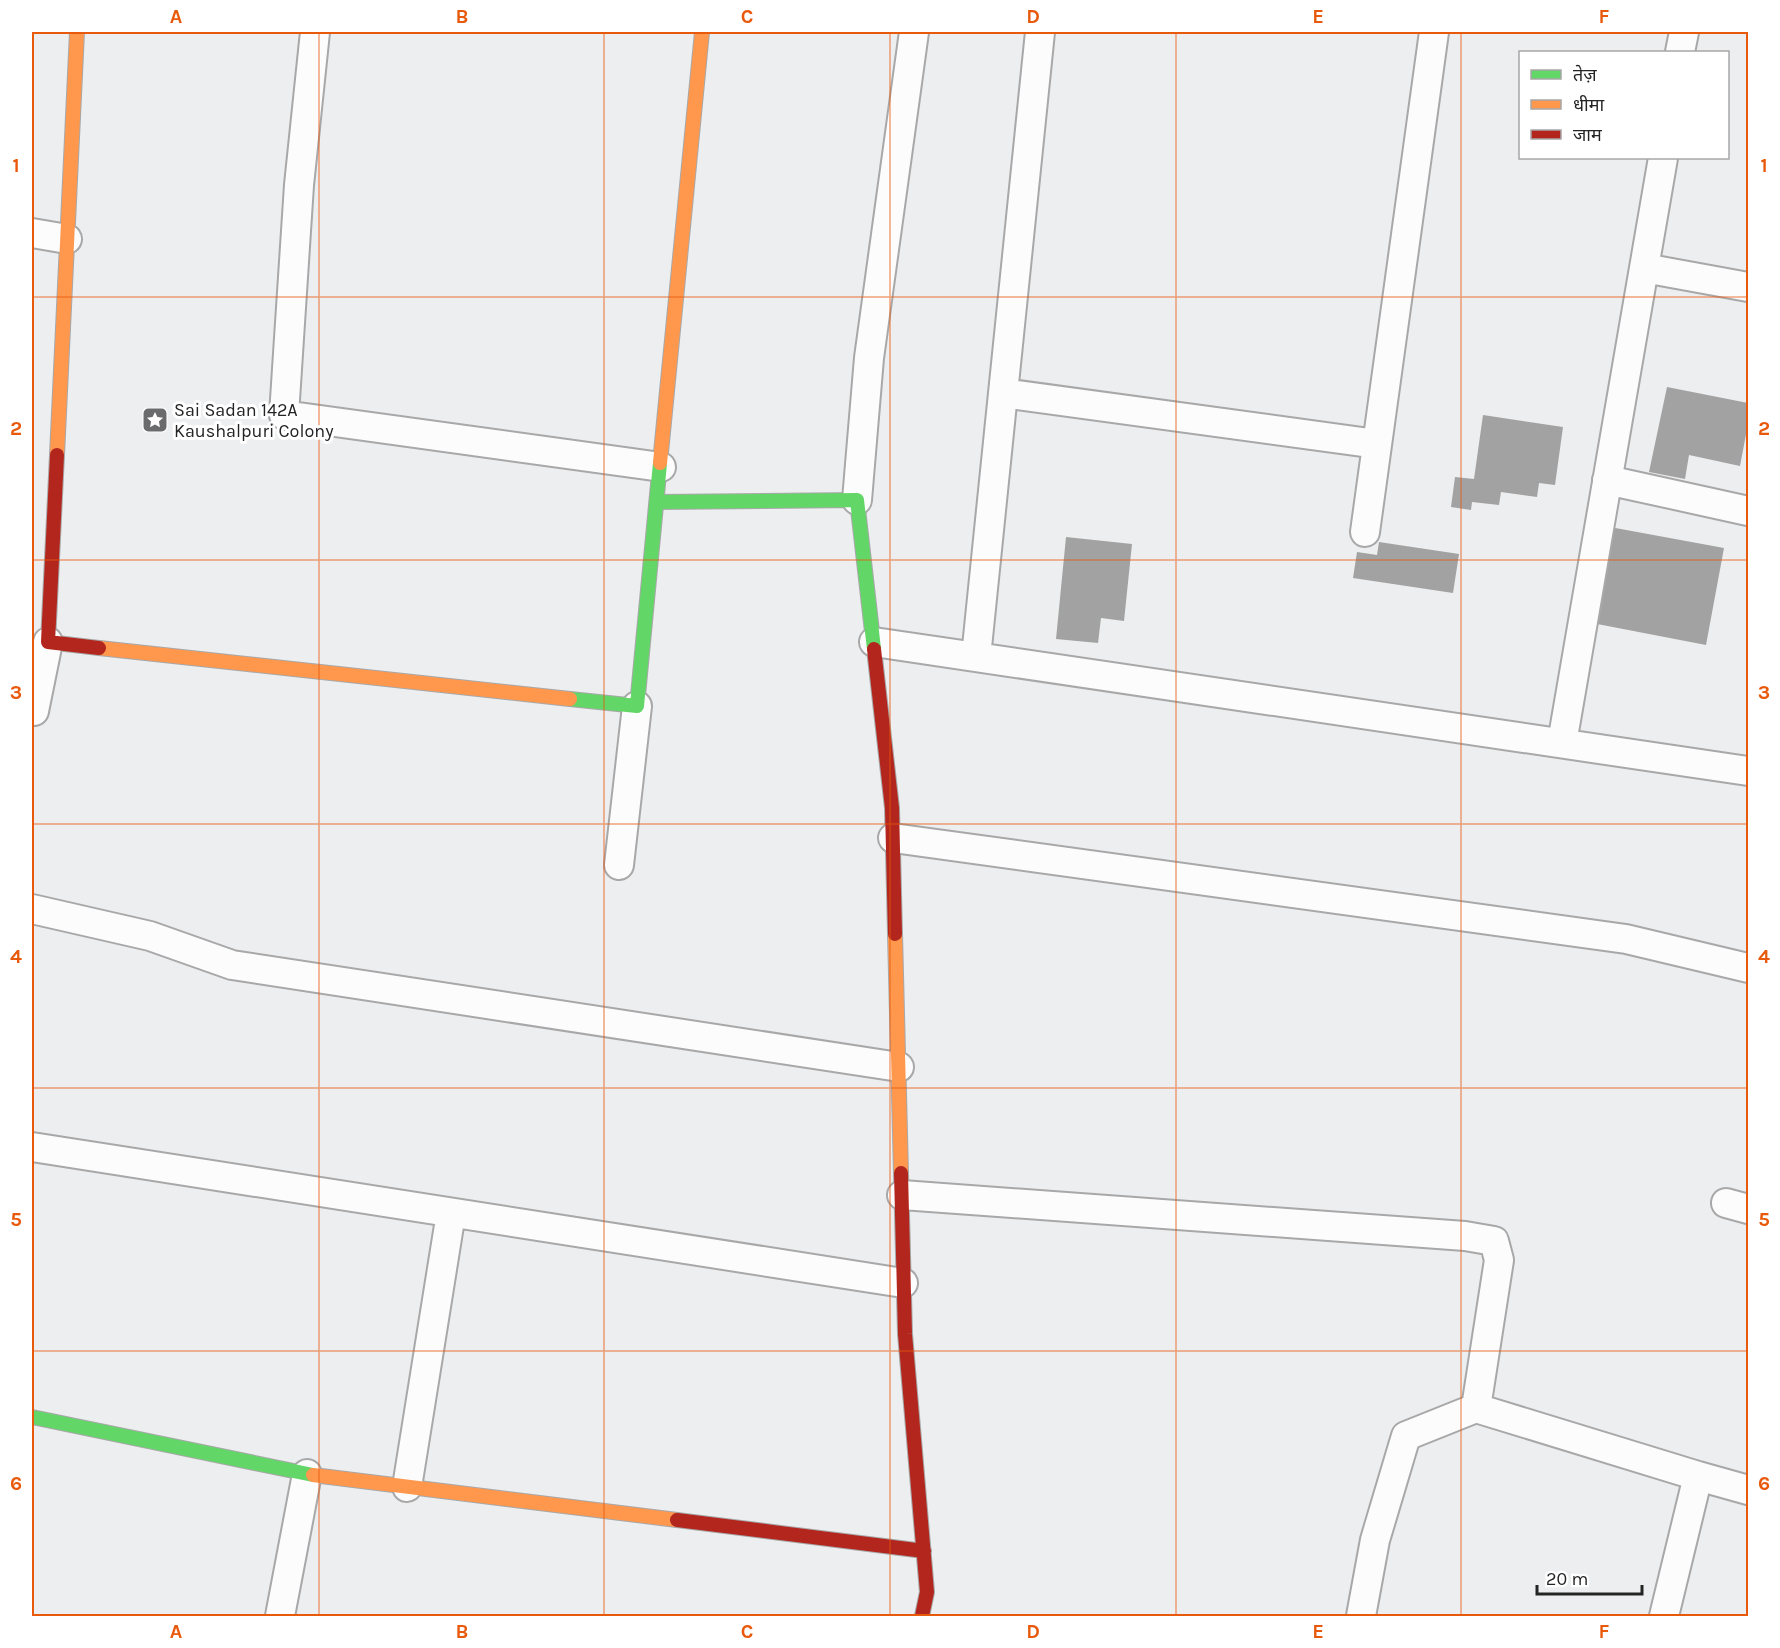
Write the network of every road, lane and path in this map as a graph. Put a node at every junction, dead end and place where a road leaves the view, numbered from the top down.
1 (77, 32) edge
2 (315, 32) edge
3 (702, 32) edge
4 (914, 32) edge
5 (1040, 32) edge
6 (1434, 32) edge
7 (1684, 32) edge
8 (1680, 51) edge
9 (1663, 159) edge
10 (32, 233) edge
11 (67, 239) junction
12 (1644, 268) junction
13 (1749, 287) edge
14 (1003, 393) junction
15 (1377, 444) junction
16 (661, 467) junction
17 (1607, 480) junction
18 (857, 500) junction
19 (657, 502) junction
20 (1749, 511) edge
21 (1365, 532) dead end
22 (48, 642) junction
23 (873, 642) junction
24 (976, 657) junction
25 (637, 706) junction
26 (32, 710) edge
27 (1562, 743) junction
28 (1749, 771) edge
29 (893, 837) junction
30 (619, 865) dead end
31 (32, 909) edge
32 (1749, 968) edge
33 (899, 1067) junction
34 (32, 1147) edge
35 (902, 1195) junction
36 (451, 1213) junction
37 (903, 1283) junction
38 (1476, 1407) junction
39 (32, 1417) edge
40 (307, 1474) junction
41 (1698, 1476) junction
42 (407, 1487) junction
43 (1749, 1490) edge
44 (924, 1551) junction
45 (280, 1617) edge
46 (922, 1617) edge
47 (1361, 1617) edge
48 (1664, 1617) edge

1 - 11 street
2 - 16 street
3 - 16 street
4 - 18 street
5 - 14 street
6 - 15 street
7 - 8 street
9 - 12 street
10 - 11 street
11 - 22 street
12 - 13 street
12 - 17 street
14 - 15 street
14 - 24 street
15 - 21 street
16 - 19 street
17 - 20 street
17 - 27 street
18 - 19 street
18 - 23 street
19 - 25 street
22 - 25 street
22 - 26 street
23 - 24 street
23 - 29 street
24 - 27 street
25 - 30 street
27 - 28 street
29 - 32 street
29 - 33 street
31 - 33 street
33 - 35 street
34 - 36 street
35 - 37 street
35 - 38 street
36 - 37 street
36 - 42 street
37 - 44 street
38 - 41 street
38 - 47 street
39 - 40 street
40 - 42 street
40 - 45 street
41 - 43 street
41 - 48 street
42 - 44 street
44 - 46 street

